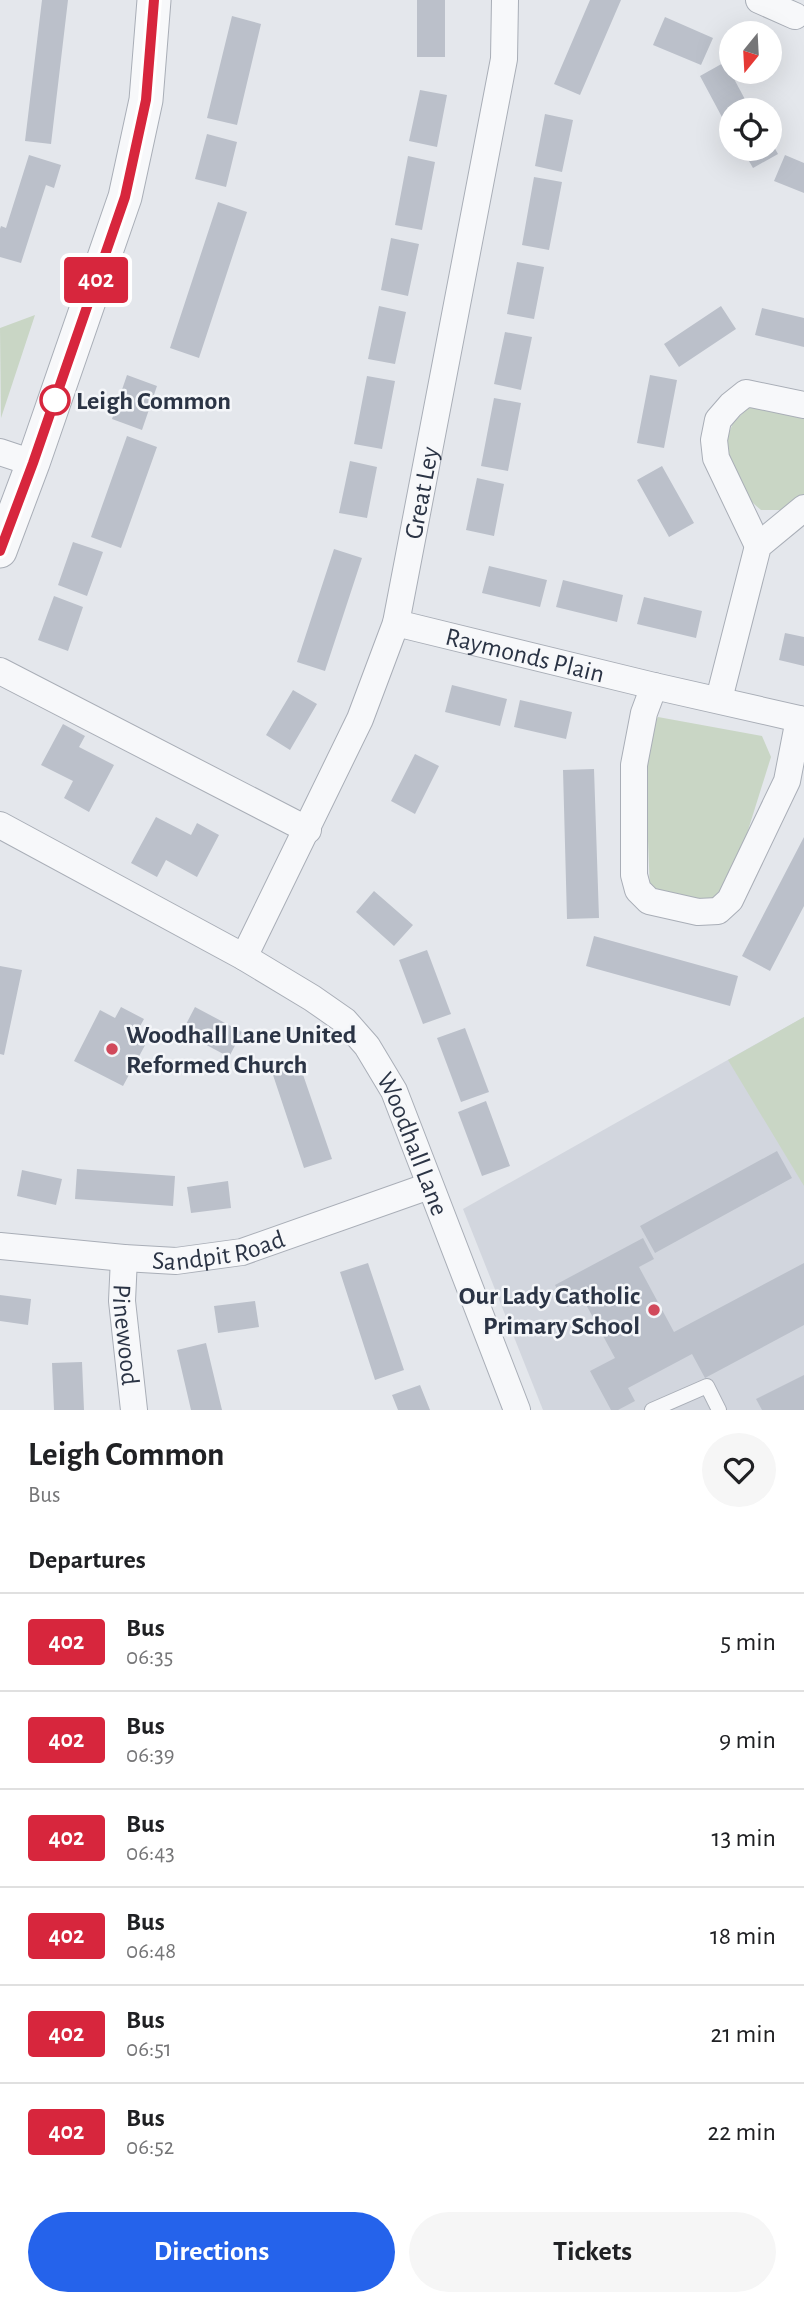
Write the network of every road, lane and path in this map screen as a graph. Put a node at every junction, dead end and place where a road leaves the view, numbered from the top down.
1 (154, 0) edge
2 (505, 0) edge
3 (760, 0) edge
4 (795, 16) dead end
5 (804, 405) edge
6 (0, 452) edge
7 (33, 463) junction
8 (804, 508) edge
9 (758, 546) junction
10 (0, 551) edge
11 (396, 623) junction
12 (0, 671) edge
13 (654, 686) junction
14 (719, 699) junction
15 (802, 719) edge
16 (0, 825) edge
17 (308, 830) junction
18 (244, 957) junction
19 (429, 1186) junction
20 (0, 1246) edge
21 (124, 1258) junction
22 (134, 1410) edge
23 (517, 1410) edge
24 (652, 1410) edge
25 (719, 1410) edge

1 - 7 street
2 - 11 street, Great Ley
3 - 4 street
5 - 9 street
6 - 7 street
7 - 10 street
8 - 9 street
9 - 14 street
11 - 13 street, Raymonds Plain
11 - 17 street, Great Ley
12 - 17 street
13 - 14 street, Raymonds Plain
13 - 15 street, Raymonds Plain
14 - 15 street, Raymonds Plain
16 - 18 street, Woodhall Lane
17 - 18 street, Great Ley
18 - 19 street, Woodhall Lane
19 - 21 street, Sandpit Road
19 - 23 street, Woodhall Lane
20 - 21 street, Sandpit Road
21 - 22 street, Pinewood
24 - 25 lane

